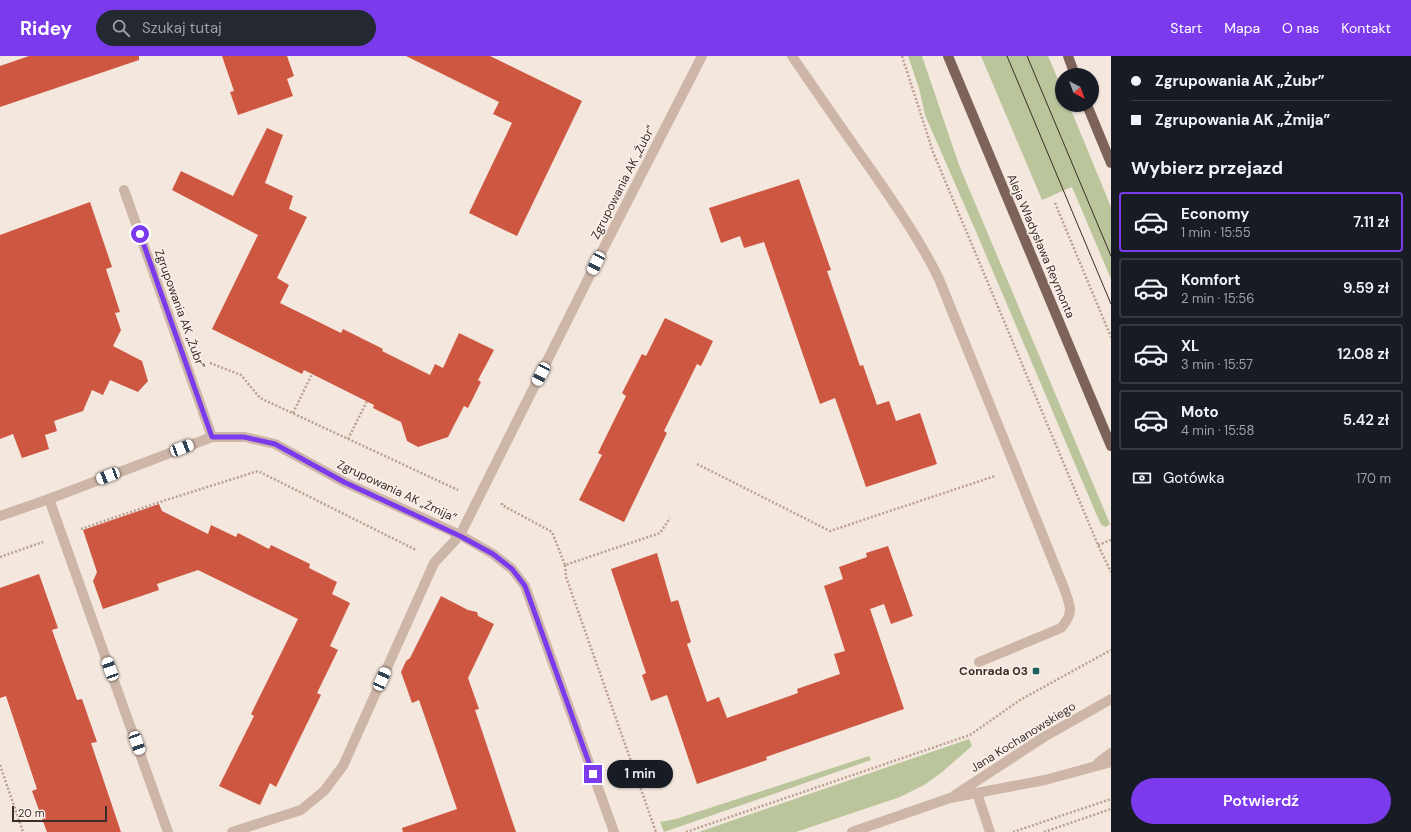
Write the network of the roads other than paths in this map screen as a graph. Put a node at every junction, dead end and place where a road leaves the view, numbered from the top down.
1 (702, 56) edge
2 (792, 56) edge
3 (948, 56) edge
4 (1068, 56) edge
5 (1072, 68) edge
6 (1090, 112) edge
7 (1111, 163) edge
8 (124, 190) dead end
9 (212, 437) junction
10 (1111, 446) edge
11 (49, 499) junction
12 (0, 516) edge
13 (460, 536) junction
14 (979, 662) dead end
15 (1111, 698) edge
16 (1111, 753) edge
17 (1111, 762) edge
18 (1093, 767) junction
19 (977, 793) junction
20 (950, 798) junction
21 (168, 832) edge
22 (232, 832) edge
23 (614, 832) edge
24 (852, 832) edge
25 (990, 832) edge

1 - 13 street, Zgrupowania AK „Żubr”
2 - 14 street
3 - 10 main road, Aleja Władysława Reymonta
4 - 5 main road
6 - 7 main road
8 - 9 street, Zgrupowania AK „Żubr”
9 - 11 street, Zgrupowania AK „Żmija”
9 - 13 street, Zgrupowania AK „Żmija”
11 - 12 street, Zgrupowania AK „Żmija”
11 - 21 street
13 - 22 street, Zgrupowania AK „Żubr”
13 - 23 street, Zgrupowania AK „Żmija”
15 - 20 street, Jana Kochanowskiego
16 - 18 street, Jana Kochanowskiego
17 - 18 street
18 - 19 street, Jana Kochanowskiego
19 - 20 street, Jana Kochanowskiego
19 - 25 street
20 - 24 street, Jana Kochanowskiego

